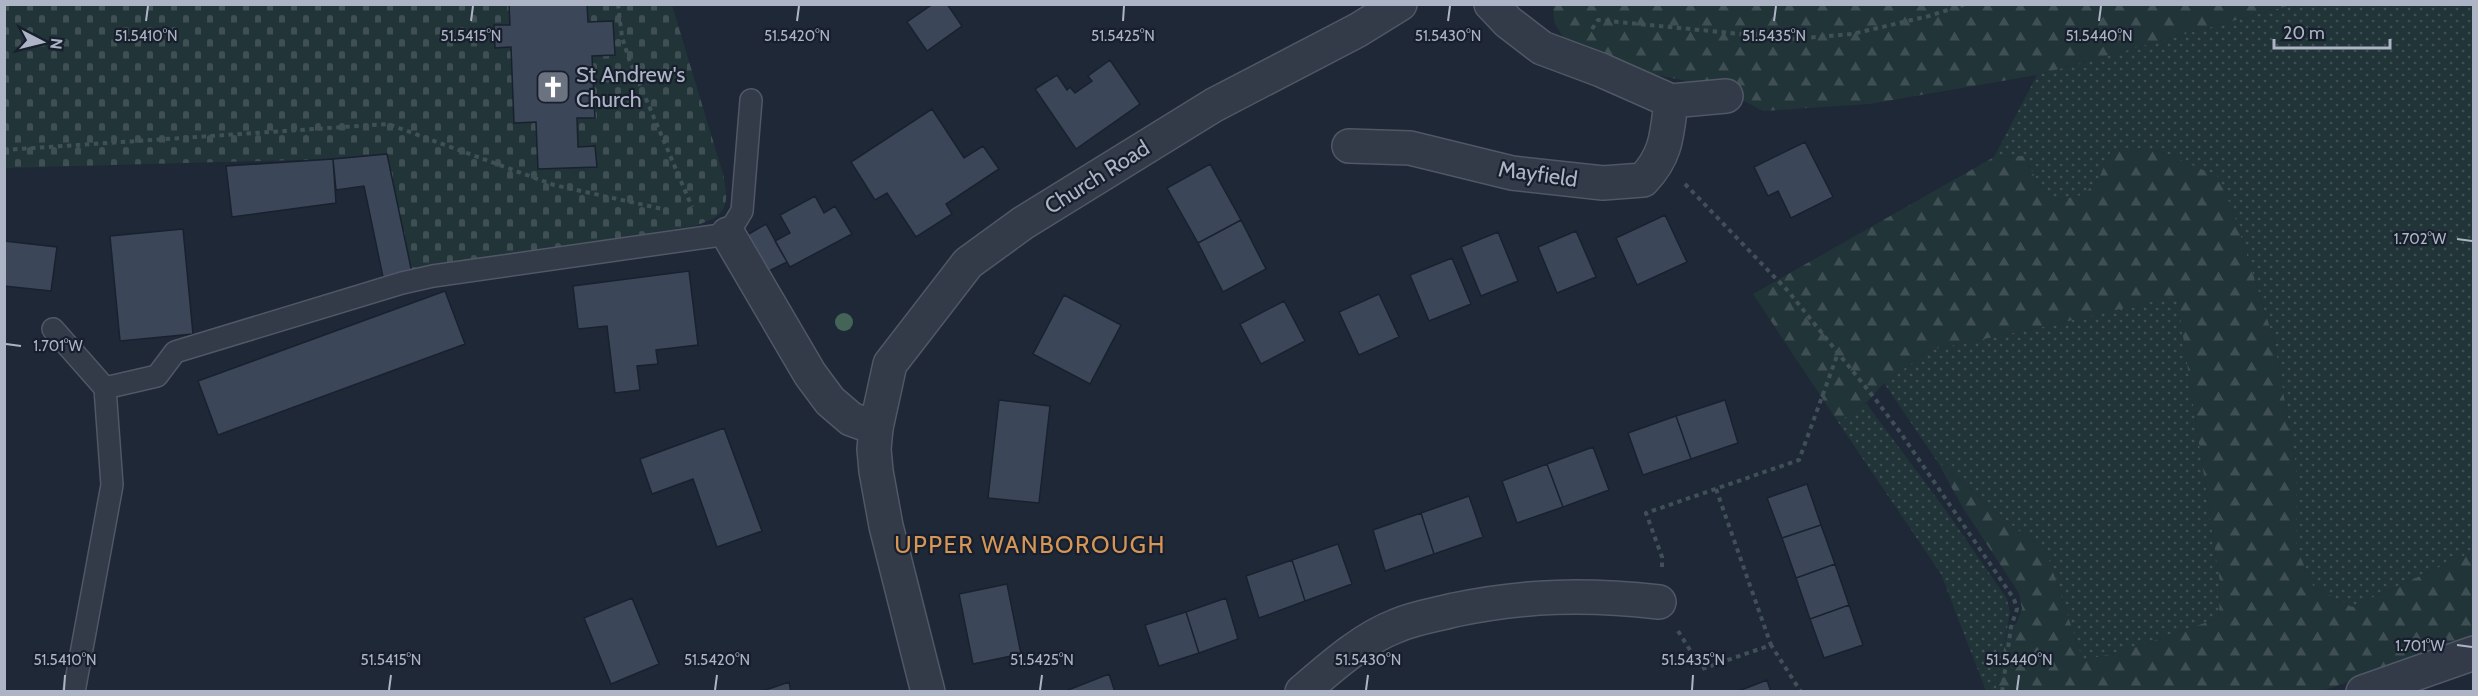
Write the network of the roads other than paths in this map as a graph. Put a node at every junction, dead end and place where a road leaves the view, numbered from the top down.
1 (1400, 4) edge
2 (1491, 4) edge
3 (1726, 96) dead end
4 (751, 100) dead end
5 (1671, 101) junction
6 (1349, 146) dead end
7 (729, 234) junction
8 (52, 329) dead end
9 (105, 388) junction
10 (876, 428) junction
11 (1659, 602) road end
12 (2474, 653) edge
13 (2366, 691) edge
14 (74, 692) edge
15 (928, 692) edge
16 (1302, 692) edge

1 - 10 street, Church Road
2 - 5 street
3 - 5 street
4 - 7 lane
5 - 6 street, Mayfield
7 - 9 lane
7 - 10 street
8 - 9 lane
9 - 14 lane
10 - 15 street, Church Road
11 - 16 street
12 - 13 street

